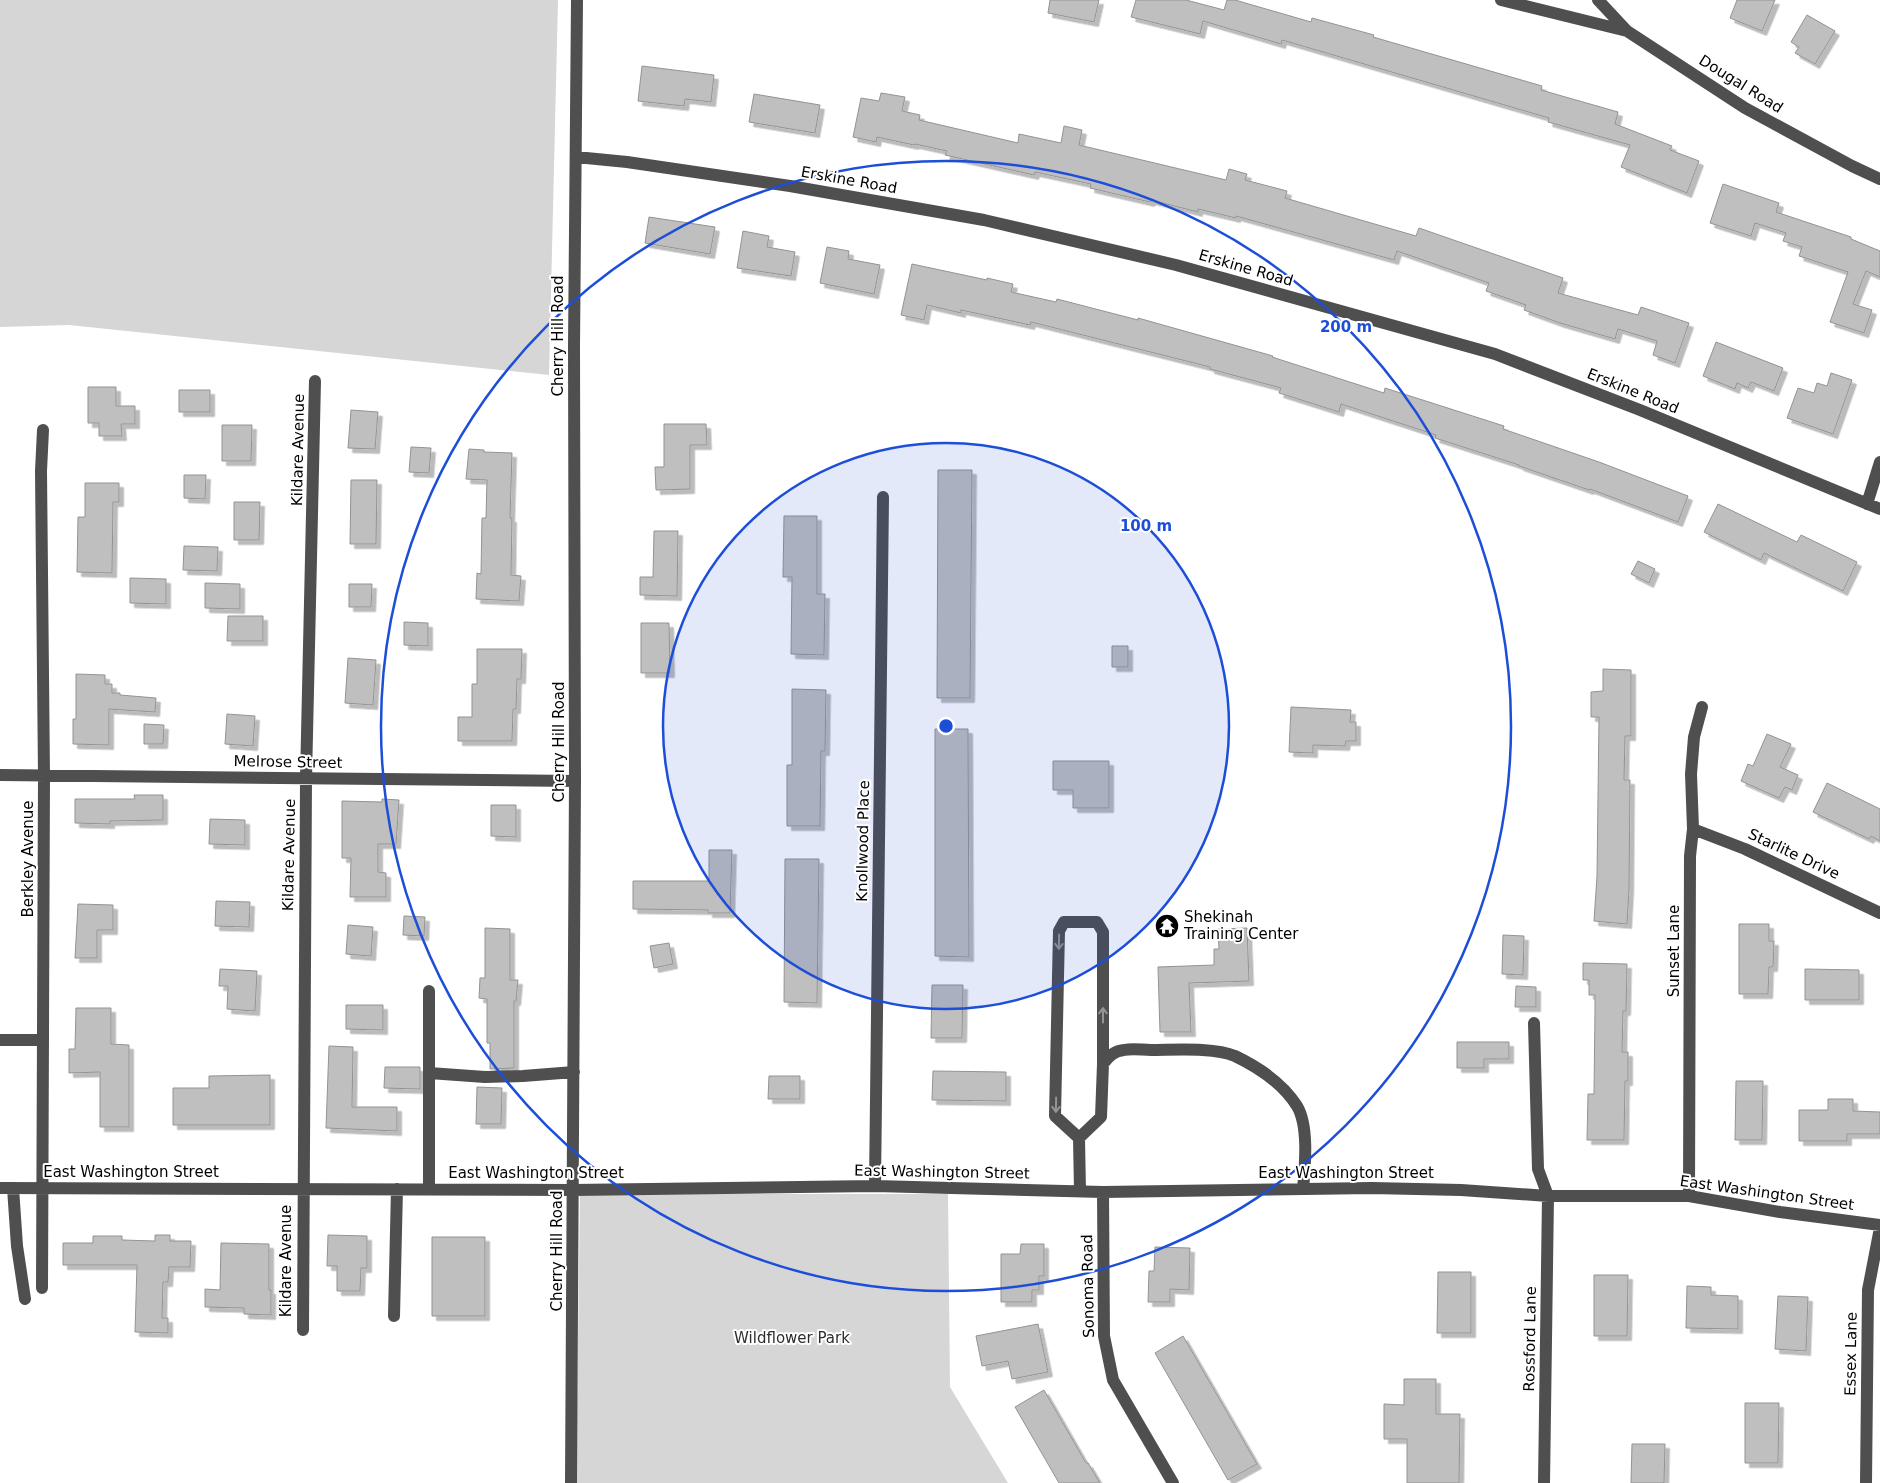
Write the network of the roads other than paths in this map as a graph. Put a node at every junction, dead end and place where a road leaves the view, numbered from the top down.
1 (577, 0) edge
2 (1501, 0) edge
3 (1598, 0) edge
4 (1628, 31) junction
5 (576, 158) junction
6 (1880, 179) edge
7 (315, 381) dead end
8 (43, 430) dead end
9 (1880, 462) edge
10 (883, 496) dead end
11 (1867, 504) junction
12 (1880, 510) edge
13 (1702, 707) dead end
14 (0, 776) edge
15 (44, 776) junction
16 (306, 779) junction
17 (575, 781) junction
18 (1693, 829) junction
19 (1880, 913) edge
20 (429, 991) dead end
21 (1534, 1023) dead end
22 (0, 1040) edge
23 (42, 1040) junction
24 (1103, 1064) junction
25 (574, 1072) junction
26 (429, 1073) junction
27 (1079, 1138) junction
28 (875, 1186) junction
29 (7, 1188) edge
30 (41, 1188) junction
31 (302, 1189) junction
32 (397, 1189) junction
33 (429, 1189) junction
34 (1303, 1189) junction
35 (573, 1190) junction
36 (1080, 1191) junction
37 (1103, 1192) junction
38 (1548, 1196) junction
39 (1689, 1196) junction
40 (1880, 1226) edge
41 (42, 1288) dead end
42 (25, 1298) dead end
43 (394, 1316) dead end
44 (303, 1330) dead end
45 (571, 1483) edge
46 (1173, 1483) edge
47 (1544, 1483) edge
48 (1866, 1483) edge

1 - 5 street, Cherry Hill Road
2 - 4 street
3 - 4 street, Dougal Road
4 - 6 street, Dougal Road
5 - 11 street, Erskine Road
5 - 17 street, Cherry Hill Road
7 - 16 street, Kildare Avenue
8 - 15 street, Berkley Avenue
9 - 11 street
10 - 28 street, Knollwood Place
11 - 12 street, Erskine Road
13 - 18 street, Sunset Lane
14 - 15 street, Melrose Street
15 - 16 street, Melrose Street
15 - 23 street, Berkley Avenue
16 - 17 street, Melrose Street
16 - 31 street, Kildare Avenue
17 - 25 street, Cherry Hill Road
18 - 19 street, Starlite Drive
18 - 39 street, Sunset Lane
20 - 26 street
21 - 38 street
22 - 23 street
23 - 30 street, Berkley Avenue
24 - 27 street
24 -> 27 street
24 - 34 street
25 - 26 street
25 - 35 street, Cherry Hill Road
26 - 33 street
27 - 36 street
28 - 35 street, East Washington Street
28 - 36 street, East Washington Street
29 - 30 street, East Washington Street
29 - 42 street
30 - 31 street, East Washington Street
30 - 41 street, Berkley Avenue
31 - 32 street, East Washington Street
31 - 44 street, Kildare Avenue
32 - 33 street, East Washington Street
32 - 43 street
33 - 35 street, East Washington Street
34 - 37 street, East Washington Street
34 - 38 street, East Washington Street
35 - 45 street, Cherry Hill Road
36 - 37 street, East Washington Street
37 - 46 street, Sonoma Road
38 - 39 street, East Washington Street
38 - 47 street, Rossford Lane
39 - 40 street, East Washington Street
40 - 48 street, Essex Lane

